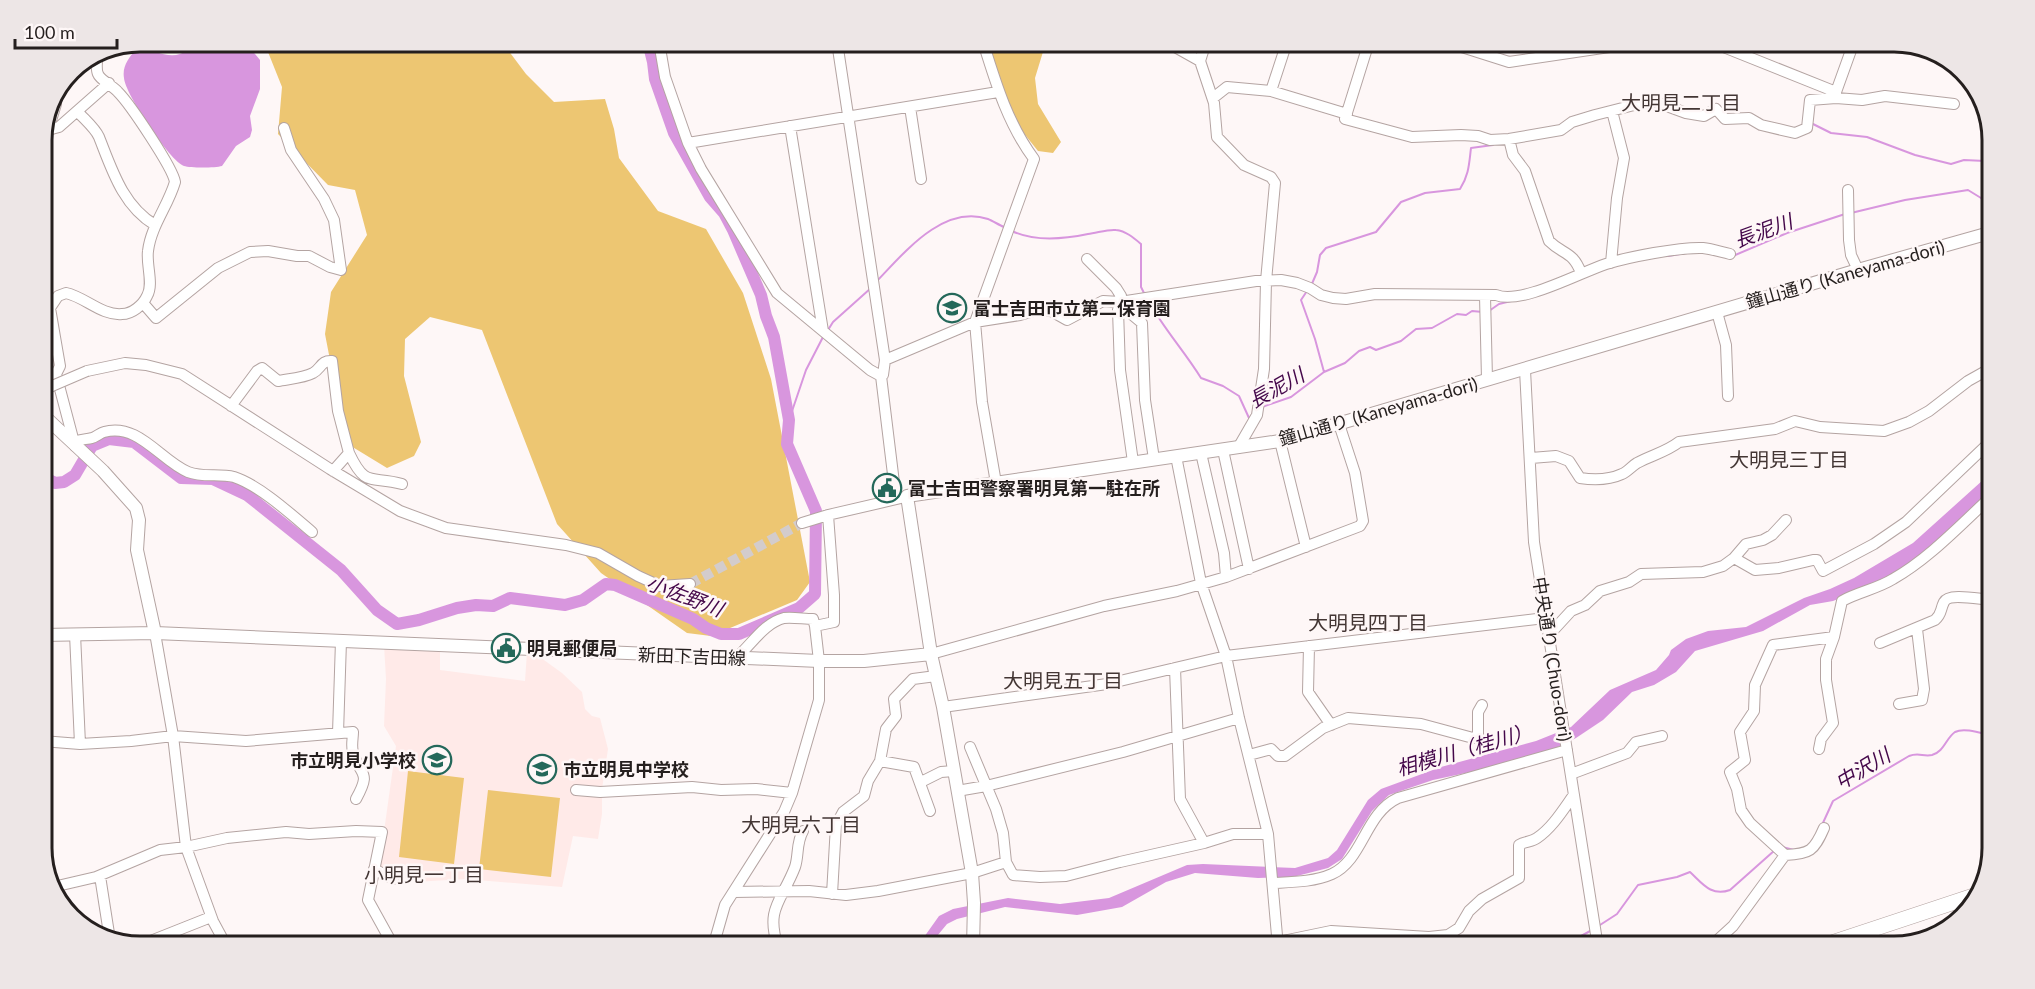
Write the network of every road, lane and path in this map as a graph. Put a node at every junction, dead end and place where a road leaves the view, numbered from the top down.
1 (661, 52) edge
2 (838, 52) edge
3 (986, 52) edge
4 (1184, 52) edge
5 (1203, 52) edge
6 (1284, 52) edge
7 (1366, 52) edge
8 (1478, 52) edge
9 (1576, 52) edge
10 (1735, 52) edge
11 (1851, 52) edge
12 (1200, 61) junction
13 (97, 64) edge
14 (110, 83) junction
15 (1271, 91) junction
16 (998, 92) junction
17 (1836, 95) junction
18 (1213, 98) junction
19 (1954, 104) dead end
20 (910, 107) junction
21 (1612, 111) junction
22 (78, 112) junction
23 (1347, 114) junction
24 (848, 117) junction
25 (790, 126) junction
26 (54, 128) edge
27 (284, 128) dead end
28 (1509, 140) junction
29 (688, 143) junction
30 (921, 179) dead end
31 (1848, 190) dead end
32 (155, 225) junction
33 (1982, 235) edge
34 (1730, 254) dead end
35 (1087, 259) dead end
36 (1611, 262) junction
37 (1857, 270) junction
38 (1581, 273) junction
39 (1266, 281) junction
40 (1485, 296) junction
41 (1121, 302) junction
42 (143, 303) junction
43 (53, 304) edge
44 (1717, 312) junction
45 (975, 321) junction
46 (53, 325) edge
47 (823, 331) junction
48 (885, 360) junction
49 (1525, 370) junction
50 (1982, 373) edge
51 (881, 376) junction
52 (1486, 380) junction
53 (53, 385) edge
54 (1728, 396) dead end
55 (231, 405) junction
56 (53, 424) edge
57 (1339, 424) junction
58 (1280, 441) junction
59 (75, 444) junction
60 (1238, 448) junction
61 (1982, 449) edge
62 (1223, 450) junction
63 (349, 453) junction
64 (1201, 453) junction
65 (1176, 456) junction
66 (1531, 458) junction
67 (1154, 459) junction
68 (1133, 462) junction
69 (333, 471) junction
70 (996, 483) junction
71 (402, 484) dead end
72 (901, 498) junction
73 (1982, 505) edge
74 (828, 514) junction
75 (1786, 520) dead end
76 (806, 522) tunnel mouth
77 (312, 532) dead end
78 (1306, 547) junction
79 (1734, 558) junction
80 (1249, 569) junction
81 (1226, 577) junction
82 (1201, 583) junction
83 (690, 584) tunnel mouth
84 (1982, 599) edge
85 (1545, 618) junction
86 (815, 626) junction
87 (1917, 629) junction
88 (155, 633) junction
89 (75, 634) junction
90 (53, 635) edge
91 (1548, 636) junction
92 (1834, 636) junction
93 (341, 641) junction
94 (1880, 643) dead end
95 (1309, 646) junction
96 (931, 654) junction
97 (1226, 656) junction
98 (737, 657) junction
99 (819, 661) junction
100 (1175, 668) junction
101 (936, 676) junction
102 (1899, 704) dead end
103 (1482, 705) dead end
104 (943, 707) junction
105 (1239, 718) junction
106 (1331, 725) junction
107 (338, 733) junction
108 (173, 736) junction
109 (1662, 736) dead end
110 (1177, 737) junction
111 (53, 742) edge
112 (80, 744) junction
113 (970, 747) dead end
114 (1567, 748) junction
115 (1819, 749) dead end
116 (1249, 755) junction
117 (880, 761) junction
118 (954, 771) junction
119 (1571, 774) junction
120 (921, 782) junction
121 (986, 786) junction
122 (576, 790) dead end
123 (957, 791) junction
124 (792, 793) junction
125 (1573, 796) junction
126 (356, 799) dead end
127 (930, 811) dead end
128 (1824, 828) dead end
129 (803, 831) dead end
130 (1268, 834) junction
131 (1204, 843) junction
132 (186, 847) junction
133 (1785, 855) junction
134 (1006, 862) junction
135 (374, 869) junction
136 (972, 873) junction
137 (100, 876) junction
138 (393, 879) dead end
139 (1273, 883) junction
140 (61, 885) edge
141 (784, 891) junction
142 (734, 892) junction
143 (832, 894) junction
144 (1967, 898) edge
145 (1958, 910) edge
146 (212, 916) junction
147 (108, 930) edge
148 (160, 937) edge
149 (222, 937) edge
150 (388, 937) edge
151 (715, 937) edge
152 (775, 937) edge
153 (973, 937) edge
154 (1277, 937) edge
155 (1298, 937) edge
156 (1429, 937) edge
157 (1429, 937) edge
158 (1596, 937) edge
159 (1721, 937) edge
160 (1849, 937) edge
161 (1878, 937) edge

1 - 29 street
2 - 24 street
3 - 16 street
4 - 12 street
5 - 12 street
6 - 15 street
7 - 23 street
8 - 9 street
10 - 17 street
11 - 17 street
12 - 18 street
13 - 14 street
14 - 22 street
14 - 32 street
15 - 18 street
15 - 23 street
16 - 20 street
16 - 45 street
17 - 19 street
17 - 21 street
18 - 39 street
20 - 24 street
20 - 30 street
21 - 28 street
21 - 36 street
22 - 26 street
22 - 32 street
23 - 28 street
24 - 25 street
24 - 48 street
25 - 29 street
25 - 47 street
27 - 42 street
28 - 38 street
29 - 47 street
31 - 37 street
32 - 42 street
33 - 37 main road, 鐘山通り (Kaneyama-dori)
34 - 36 street
35 - 41 street
36 - 38 street
37 - 44 main road, 鐘山通り (Kaneyama-dori)
38 - 40 street
39 - 40 street
39 - 41 street
39 - 60 street
40 - 52 street
41 - 45 street
41 - 67 street
41 - 68 street
42 - 43 street
44 - 49 main road, 鐘山通り (Kaneyama-dori)
44 - 54 street
45 - 48 street
45 - 70 street
46 - 59 street
47 - 51 street
48 - 51 street
49 - 52 main road, 鐘山通り (Kaneyama-dori)
49 - 66 street, 中央通り (Chuo-dori)
50 - 66 street
51 - 72 street
52 - 57 main road, 鐘山通り (Kaneyama-dori)
53 - 55 street, bridge
55 - 63 street
55 - 69 street
56 - 59 main road
57 - 58 main road, 鐘山通り (Kaneyama-dori)
57 - 78 street
58 - 60 main road, 鐘山通り (Kaneyama-dori)
58 - 78 street
59 - 77 street
59 - 88 main road
60 - 62 main road, 鐘山通り (Kaneyama-dori)
61 - 79 street
62 - 64 main road, 鐘山通り (Kaneyama-dori)
62 - 80 street
63 - 69 street
63 - 71 street
64 - 65 main road, 鐘山通り (Kaneyama-dori)
64 - 81 street
65 - 67 main road, 鐘山通り (Kaneyama-dori)
65 - 82 street
66 - 85 street, 中央通り (Chuo-dori)
67 - 68 main road, 鐘山通り (Kaneyama-dori)
68 - 70 main road, 鐘山通り (Kaneyama-dori)
69 - 83 street
70 - 72 main road, 鐘山通り (Kaneyama-dori)
72 - 74 street
72 - 96 main road
73 - 92 street
74 - 76 street
74 - 86 street
75 - 79 street
78 - 80 street
79 - 91 street
80 - 81 street
81 - 82 street
82 - 96 street
82 - 97 street
84 - 87 street
85 - 91 street, 中央通り (Chuo-dori)
85 - 95 street
86 - 98 street
86 - 99 street
87 - 94 street
87 - 102 street
88 - 89 main road, 新田下吉田線
88 - 93 main road, 新田下吉田線
88 - 108 street
89 - 90 main road, 新田下吉田線
89 - 112 street
91 - 114 street, 中央通り (Chuo-dori)
92 - 115 street
92 - 133 street
93 - 98 main road, 新田下吉田線
93 - 107 street
95 - 97 street
95 - 106 street
96 - 99 main road, 新田下吉田線
96 - 101 main road
97 - 100 street
97 - 105 street
98 - 99 main road, 新田下吉田線
99 - 124 street
100 - 104 street
100 - 110 street
101 - 104 main road
101 - 117 street
103 - 106 street
104 - 118 main road
105 - 110 street
105 - 116 street
106 - 116 street
107 - 108 street
107 - 126 street
108 - 112 street
108 - 132 street
109 - 119 street
110 - 121 street
110 - 131 street
111 - 112 street
113 - 121 street
114 - 119 street, 中央通り (Chuo-dori)
114 - 139 street
116 - 130 street
117 - 120 street
117 - 143 street
118 - 120 street
118 - 123 main road
119 - 125 street, 中央通り (Chuo-dori)
120 - 127 street
121 - 123 street
121 - 134 street
122 - 124 street
123 - 136 main road
124 - 142 street
125 - 157 street
125 - 158 street, 中央通り (Chuo-dori)
128 - 133 street
129 - 141 street
130 - 131 street
130 - 139 street
131 - 134 street
132 - 135 street
132 - 137 street
132 - 146 street
133 - 159 street
134 - 136 street
135 - 138 street
135 - 150 street
136 - 143 street
136 - 153 main road
137 - 140 street
137 - 147 street
139 - 154 street
141 - 142 street
141 - 143 street
141 - 152 street
142 - 151 street
144 - 160 highway
145 - 161 highway
146 - 148 street
146 - 149 street
155 - 156 street

